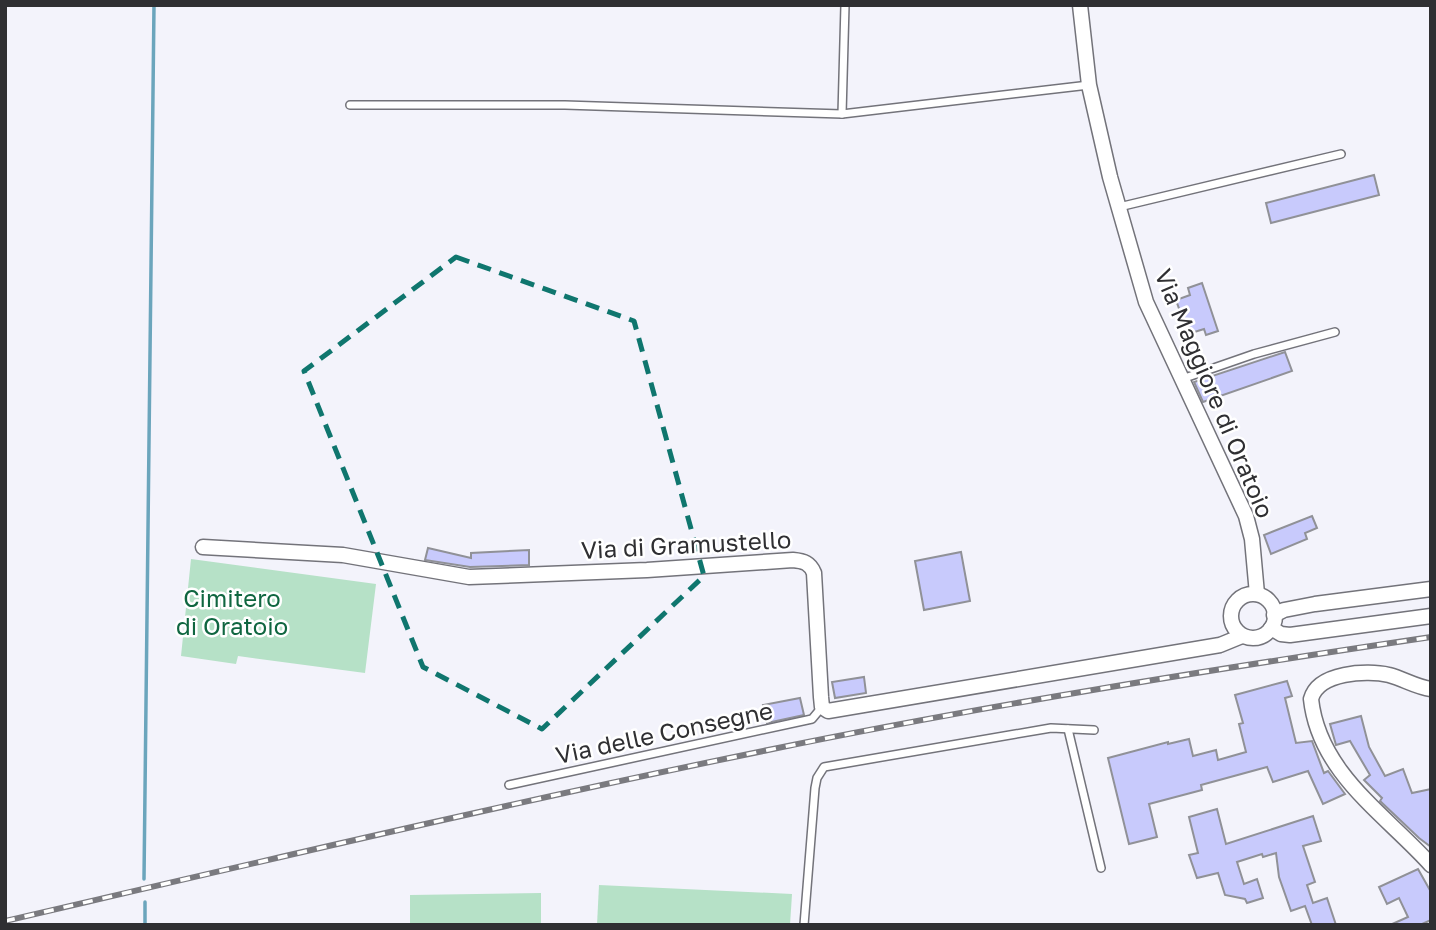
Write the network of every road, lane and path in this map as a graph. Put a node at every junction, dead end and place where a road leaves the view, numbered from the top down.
1 (845, 5) edge
2 (1080, 5) edge
3 (1089, 85) junction
4 (350, 105) dead end
5 (842, 114) junction
6 (1341, 154) dead end
7 (1119, 208) junction
8 (1335, 332) dead end
9 (1182, 379) junction
10 (203, 547) dead end
11 (1431, 589) edge
12 (1257, 594) junction
13 (1431, 616) edge
14 (1273, 621) junction
15 (1242, 636) junction
16 (1431, 689) edge
17 (822, 707) junction
18 (1068, 729) junction
19 (1094, 730) dead end
20 (509, 785) dead end
21 (1431, 865) edge
22 (1101, 867) dead end
23 (804, 925) edge

1 - 5 lane
2 - 3 street, Via Maggiore di Oratoio
3 - 5 lane
3 - 7 street, Via Maggiore di Oratoio
4 - 5 lane
6 - 7 lane
7 - 9 street, Via Maggiore di Oratoio
8 - 9 lane
9 - 12 street, Via Maggiore di Oratoio
10 - 17 street, Via di Gramustello
11 - 14 street
12 - 14 street
12 - 15 street
13 - 14 street
14 - 15 street
15 - 17 street
16 - 21 street
17 - 20 lane, Via delle Consegne
18 - 19 lane
18 - 22 lane
18 - 23 lane

